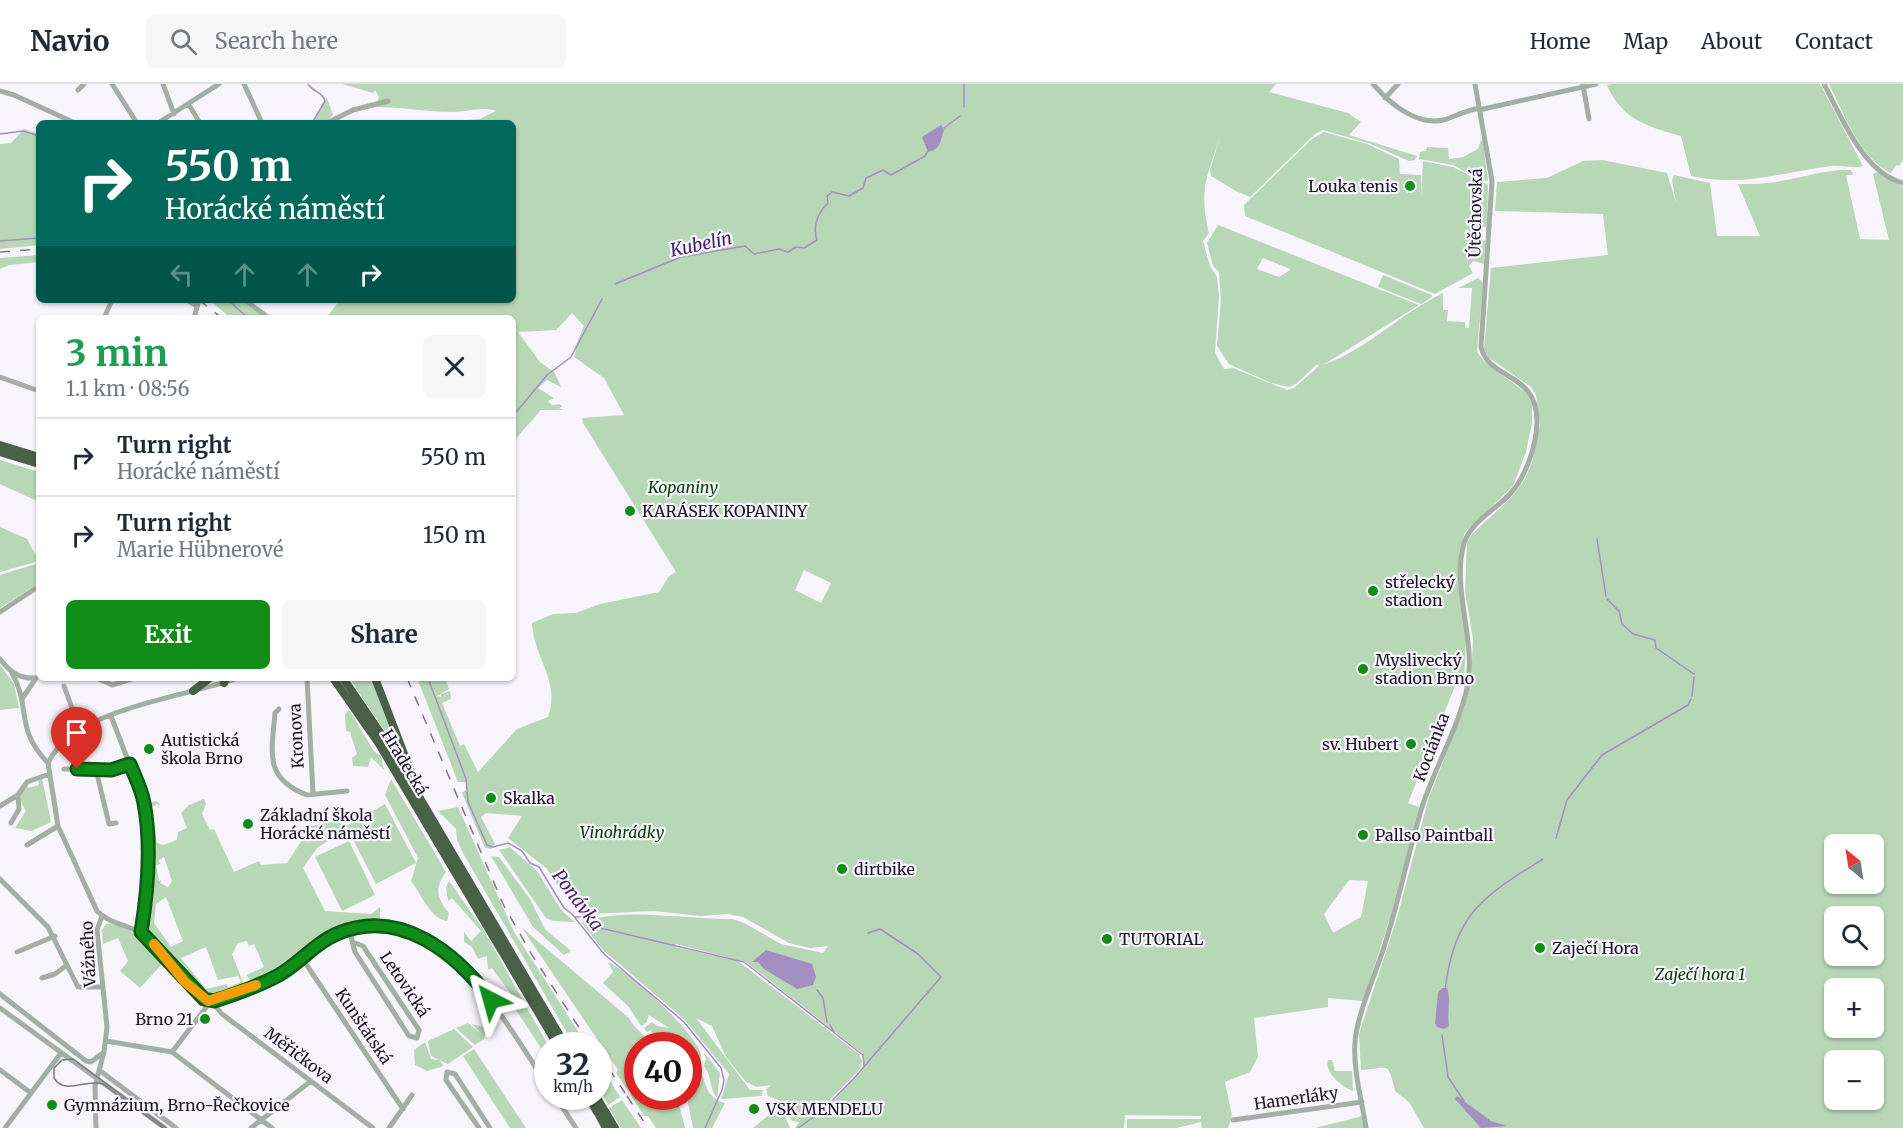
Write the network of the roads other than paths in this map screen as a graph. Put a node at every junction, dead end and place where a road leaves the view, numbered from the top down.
1 (84, 84) edge
2 (112, 84) edge
3 (163, 84) edge
4 (219, 84) edge
5 (244, 84) edge
6 (1373, 84) edge
7 (1398, 84) edge
8 (1475, 84) edge
9 (1596, 84) edge
10 (1824, 84) edge
11 (1583, 86) edge
12 (78, 90) dead end
13 (0, 91) edge
14 (1384, 98) junction
15 (388, 101) dead end
16 (189, 105) junction
17 (1479, 109) junction
18 (174, 114) junction
19 (1589, 119) dead end
20 (68, 120) edge
21 (135, 120) edge
22 (163, 120) edge
23 (198, 120) edge
24 (261, 120) edge
25 (333, 120) edge
26 (1903, 183) edge
27 (1487, 272) joint
28 (249, 303) edge
29 (265, 315) edge
30 (0, 377) edge
31 (36, 390) edge
32 (0, 445) edge
33 (0, 452) edge
34 (36, 456) edge
35 (36, 463) edge
36 (36, 588) edge
37 (0, 612) edge
38 (0, 659) edge
39 (12, 673) junction
40 (36, 677) edge
41 (36, 680) edge
42 (102, 681) edge
43 (127, 681) edge
44 (206, 681) edge
45 (221, 681) edge
46 (307, 681) edge
47 (336, 681) edge
48 (345, 681) edge
49 (376, 681) edge
50 (64, 686) dead end
51 (193, 691) junction
52 (22, 699) junction
53 (356, 702) junction
54 (279, 709) dead end
55 (111, 716) junction
56 (80, 730) junction
57 (48, 763) junction
58 (130, 764) junction
59 (64, 769) dead end
60 (96, 770) junction
61 (49, 774) junction
62 (347, 791) dead end
63 (313, 793) junction
64 (18, 795) junction
65 (0, 806) edge
66 (431, 817) junction
67 (11, 823) dead end
68 (116, 823) dead end
69 (58, 826) junction
70 (27, 845) dead end
71 (453, 861) junction
72 (0, 879) edge
73 (465, 881) junction
74 (102, 916) junction
75 (349, 929) junction
76 (141, 932) junction
77 (55, 936) junction
78 (355, 943) junction
79 (17, 952) dead end
80 (302, 958) junction
81 (67, 965) junction
82 (42, 978) dead end
83 (103, 987) junction
84 (0, 997) edge
85 (211, 1001) junction
86 (0, 1008) edge
87 (11, 1016) junction
88 (550, 1032) edge
89 (557, 1032) edge
90 (106, 1041) junction
91 (104, 1052) junction
92 (172, 1052) junction
93 (61, 1053) junction
94 (534, 1065) edge
95 (0, 1070) edge
96 (99, 1070) junction
97 (97, 1079) junction
98 (311, 1081) junction
99 (31, 1093) junction
100 (412, 1095) dead end
101 (1362, 1102) junction
102 (403, 1109) junction
103 (564, 1110) edge
104 (601, 1112) joint
105 (261, 1120) junction
106 (1233, 1120) dead end
107 (575, 1126) edge
108 (5, 1128) edge
109 (96, 1128) edge
110 (165, 1128) edge
111 (176, 1128) edge
112 (251, 1128) edge
113 (272, 1128) edge
114 (373, 1128) edge
115 (389, 1128) edge
116 (479, 1128) edge
117 (490, 1128) edge
118 (567, 1128) edge
119 (606, 1128) edge
120 (615, 1128) edge
121 (1366, 1128) edge

1 - 12 street
2 - 21 street
3 - 18 street
4 - 16 street
5 - 24 street
6 - 14 street
7 - 14 street
8 - 17 street, Útěchovská
9 - 11 street
10 - 26 street
11 - 17 street
11 - 19 street
13 - 20 street
14 - 17 street
15 - 25 street
16 - 18 street
16 - 23 street
17 - 27 street, Útěchovská
18 - 22 street
27 - 101 street, Kociánka
28 - 29 street
30 - 31 street
32 - 34 highway
33 - 35 highway
36 - 37 street
38 - 39 street
39 - 40 street
39 - 52 street
41 - 52 street
42 - 43 street
44 - 51 highway
45 - 51 street
46 - 63 street, Kronova
47 - 53 highway, Hradecká
48 - 53 highway, Hradecká
49 - 66 highway
50 - 56 street
51 - 55 street
52 - 57 street
53 - 66 highway, Hradecká
53 - 71 highway, Hradecká
54 - 63 street
55 - 56 street
55 - 58 street
56 - 57 street
57 - 61 street, Vážného
58 - 60 street
58 - 76 street
59 - 60 street
60 - 68 street
61 - 64 street
61 - 69 street, Vážného
62 - 63 street
64 - 65 street
64 - 67 street
66 - 71 highway, Hradecká
69 - 70 street
69 - 74 street, Vážného
71 - 73 highway
72 - 77 street
73 - 88 highway
73 - 89 highway
74 - 76 street
74 - 83 street, Vážného
75 - 78 street, Letovická
75 - 80 street
75 - 94 street
76 - 85 street, Měřičkova
77 - 79 street
77 - 81 street
78 - 78 street, Letovická
80 - 85 street
80 - 102 street, Kunštátská
81 - 82 street
81 - 83 street
83 - 90 street, Vážného
84 - 87 street
84 - 91 street
85 - 92 street
85 - 98 street, Měřičkova
86 - 87 street
87 - 93 street
90 - 91 street, Vážného
90 - 92 street
91 - 96 street, Vážného
92 - 105 street
93 - 97 street
93 - 99 street
95 - 99 street
96 - 97 street, Vážného
96 - 111 street
97 - 109 street, Vážného
97 - 110 street
98 - 105 street
98 - 114 street, Měřičkova
99 - 108 street
100 - 102 street
101 - 106 street, Hamerláky
101 - 121 street, Kociánka
102 - 115 street
103 - 107 street
104 - 119 highway
104 - 120 highway
105 - 112 street
105 - 113 street
107 - 118 street
116 - 117 street

